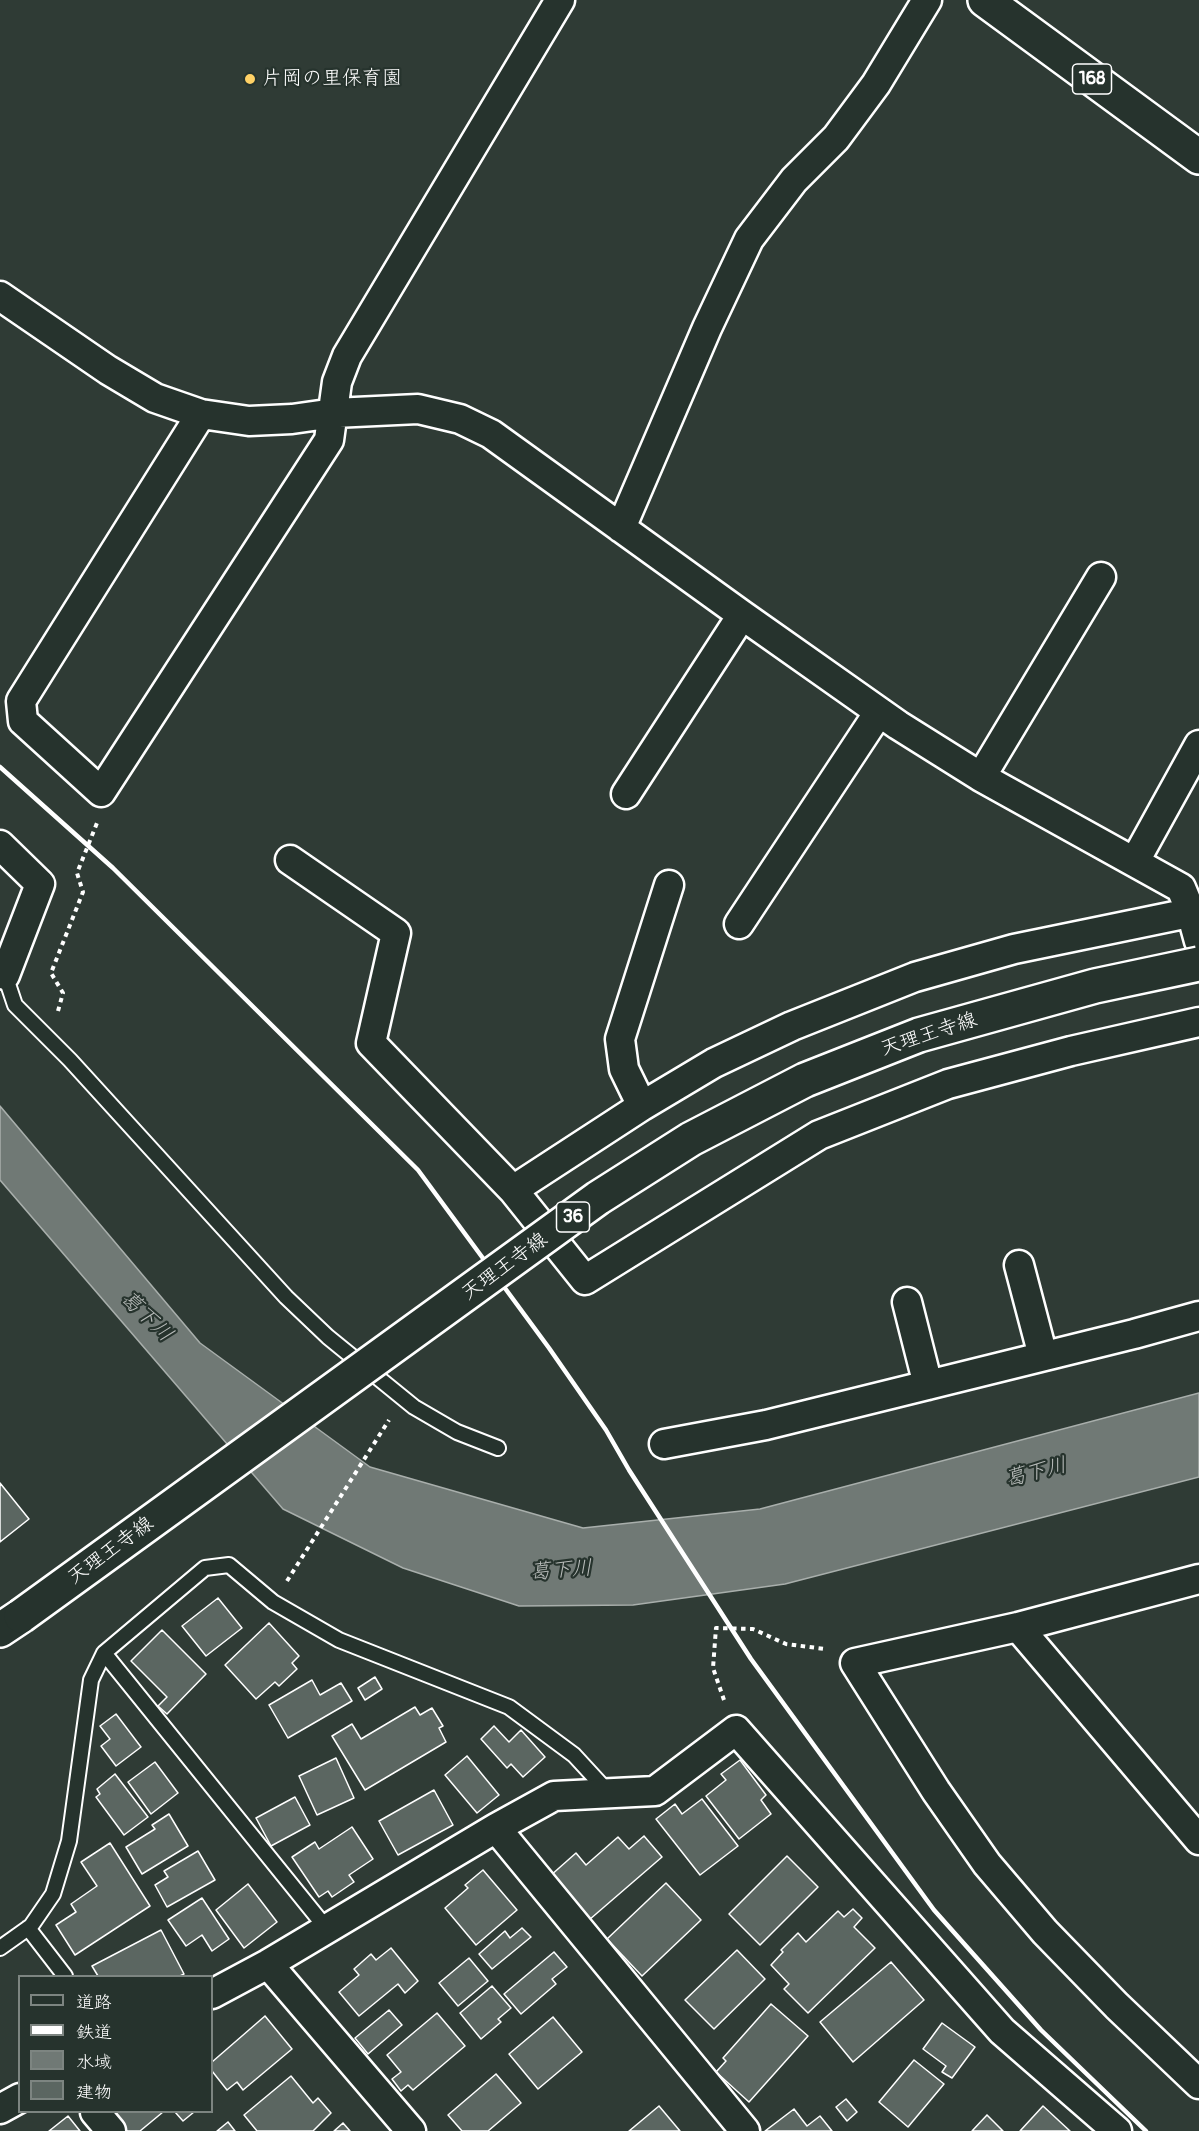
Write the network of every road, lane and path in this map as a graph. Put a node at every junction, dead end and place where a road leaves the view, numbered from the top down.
1 (560, 0) edge
2 (927, 0) edge
3 (985, 0) edge
4 (1199, 157) edge
5 (0, 296) edge
6 (333, 413) junction
7 (201, 414) junction
8 (621, 528) junction
9 (1101, 577) dead end
10 (742, 615) junction
11 (879, 711) junction
12 (1199, 745) edge
13 (981, 777) junction
14 (101, 792) junction
15 (626, 794) dead end
16 (0, 845) edge
17 (290, 860) dead end
18 (1135, 861) junction
19 (669, 885) dead end
20 (1195, 912) edge
21 (739, 924) dead end
22 (1199, 941) edge
23 (1199, 964) edge
24 (2, 973) edge
25 (57, 1012) dead end
26 (1199, 1022) edge
27 (642, 1106) junction
28 (513, 1190) junction
29 (1019, 1265) dead end
30 (907, 1302) dead end
31 (1199, 1316) edge
32 (1043, 1356) junction
33 (928, 1384) junction
34 (395, 1411) dead end
35 (664, 1444) dead end
36 (498, 1448) dead end
37 (1199, 1579) edge
38 (281, 1589) dead end
39 (11, 1623) edge
40 (1018, 1627) junction
41 (786, 1644) dead end
42 (104, 1653) junction
43 (712, 1668) dead end
44 (610, 1794) junction
45 (496, 1828) junction
46 (1199, 1840) edge
47 (28, 1928) junction
48 (327, 1929) junction
49 (0, 1948) edge
50 (268, 1965) junction
51 (63, 1975) edge
52 (213, 1993) edge
53 (1199, 2084) edge
54 (18, 2099) edge
55 (0, 2109) edge
56 (96, 2113) edge
57 (111, 2131) edge
58 (411, 2131) edge
59 (745, 2131) edge
60 (1116, 2131) edge

1 - 6 street
2 - 8 street
3 - 4 main road, 168
5 - 7 street
6 - 7 street
6 - 8 street
6 - 14 street
7 - 14 street
8 - 10 street
9 - 13 street
10 - 11 street
10 - 15 street
11 - 13 street
11 - 21 street
12 - 18 street
13 - 18 street
14 - 25 path
16 - 24 street
17 - 28 street
18 - 20 street
19 - 27 street
20 - 22 street
20 - 27 street
23 - 39 main road, 天理王寺線 / 36, bridge
24 - 36 lane
26 - 28 street
27 - 28 street
29 - 32 street
30 - 33 street
31 - 32 street
32 - 33 street
33 - 35 street
34 - 38 path
37 - 40 street
40 - 46 street
40 - 53 street
41 - 43 path
42 - 44 lane
42 - 47 lane
42 - 48 lane
44 - 45 street
44 - 60 street
45 - 48 street
45 - 59 street
47 - 49 lane
47 - 51 lane
48 - 50 street
50 - 52 street
50 - 58 street
54 - 55 street
56 - 57 street

